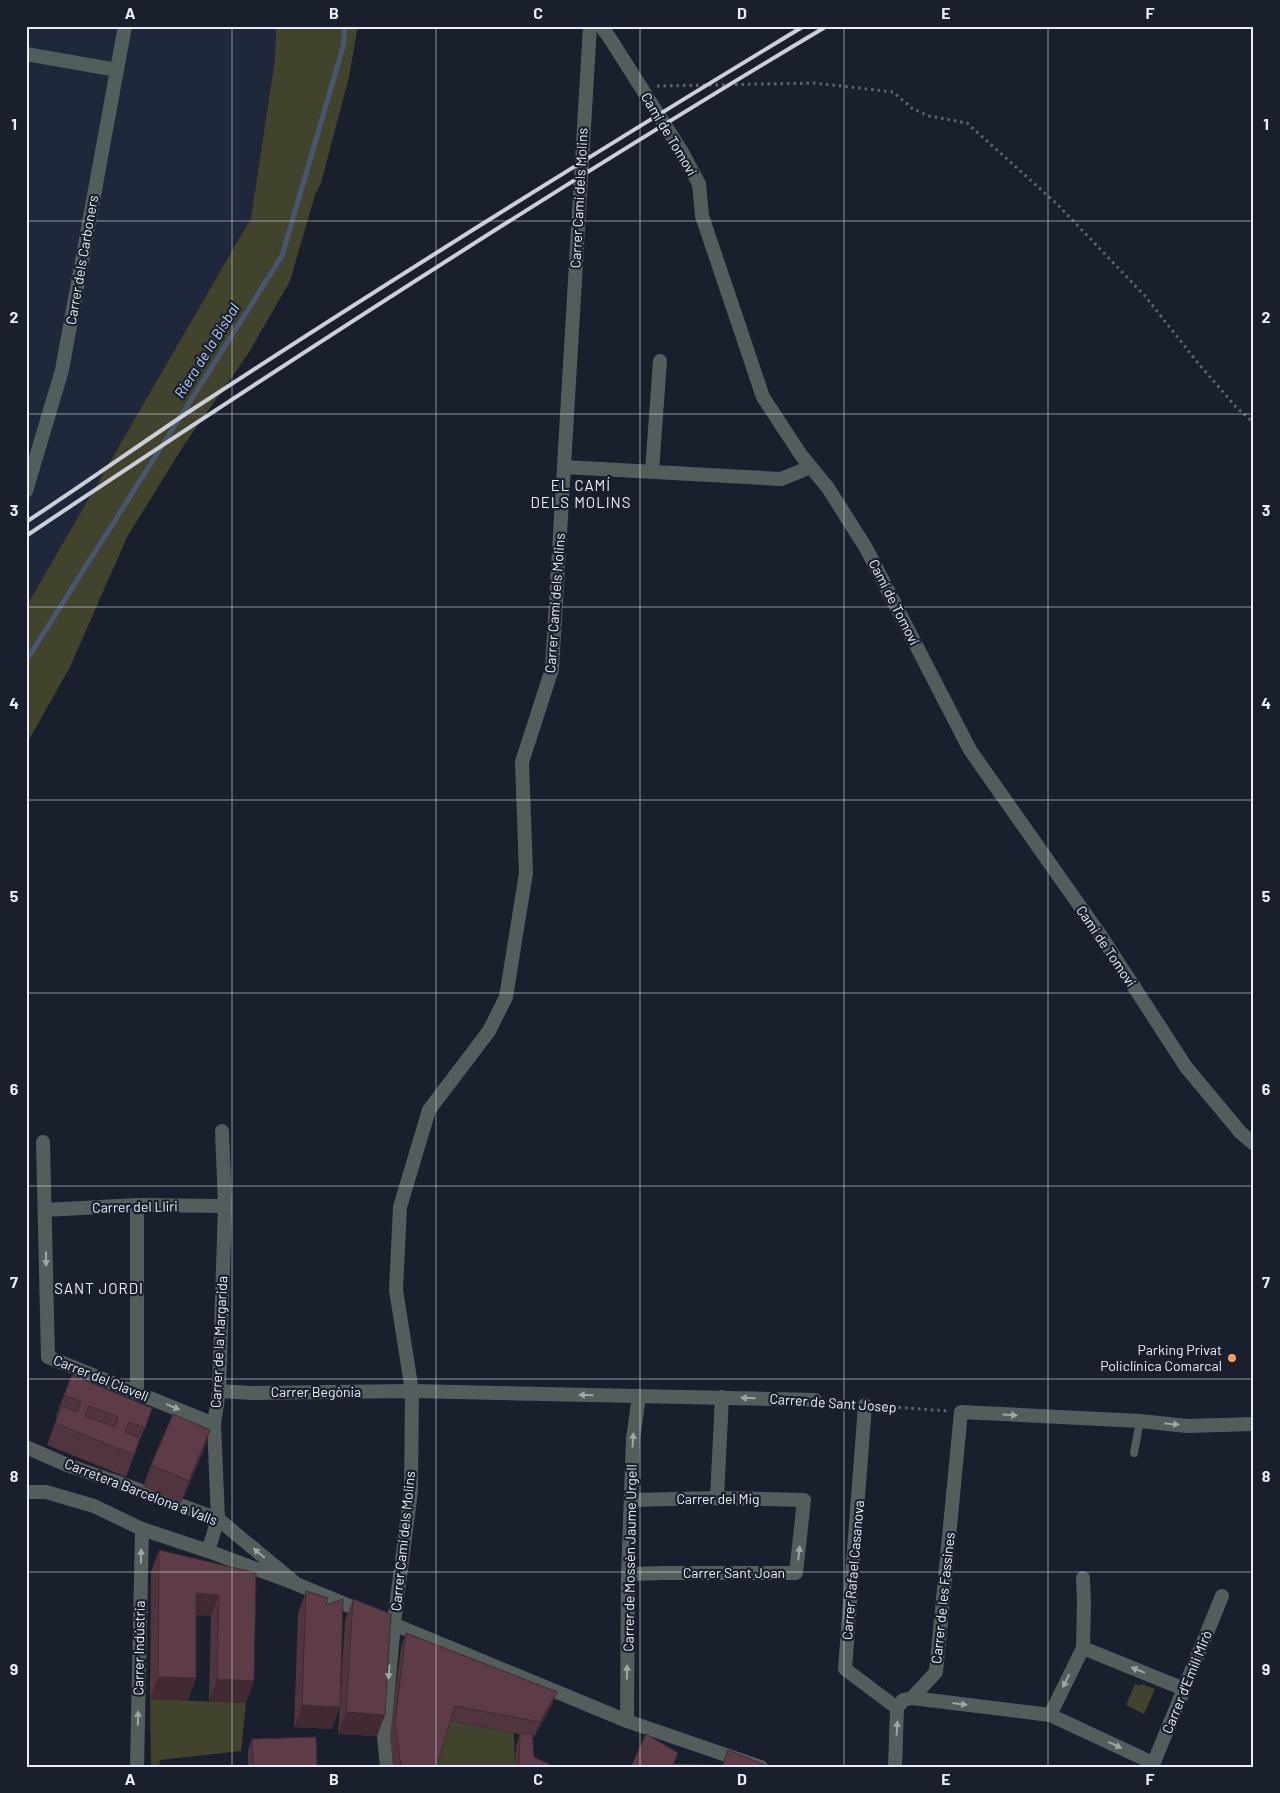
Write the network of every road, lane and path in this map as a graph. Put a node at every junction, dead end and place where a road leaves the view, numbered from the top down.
1 (125, 26) edge
2 (590, 26) edge
3 (601, 26) edge
4 (26, 54) edge
5 (117, 70) junction
6 (641, 87) junction
7 (660, 361) dead end
8 (1254, 423) edge
9 (564, 467) junction
10 (812, 468) junction
11 (652, 471) junction
12 (26, 491) edge
13 (222, 1131) dead end
14 (43, 1142) dead end
15 (1254, 1144) edge
16 (138, 1205) junction
17 (225, 1206) junction
18 (45, 1210) junction
19 (219, 1392) junction
20 (412, 1392) junction
21 (137, 1393) junction
22 (639, 1396) junction
23 (722, 1397) junction
24 (815, 1400) joint
25 (865, 1405) junction
26 (961, 1412) junction
27 (1140, 1421) junction
28 (214, 1424) junction
29 (1254, 1424) edge
30 (26, 1447) edge
31 (1134, 1453) dead end
32 (26, 1492) edge
33 (717, 1498) junction
34 (632, 1500) junction
35 (804, 1500) joint
36 (218, 1519) junction
37 (142, 1529) junction
38 (208, 1551) junction
39 (628, 1574) junction
40 (1083, 1578) dead end
41 (297, 1584) junction
42 (1222, 1596) dead end
43 (394, 1623) junction
44 (1082, 1648) junction
45 (1184, 1688) junction
46 (912, 1698) junction
47 (898, 1708) junction
48 (1050, 1715) junction
49 (627, 1721) junction
50 (1153, 1765) edge
51 (137, 1767) edge
52 (387, 1767) edge
53 (761, 1767) edge
54 (895, 1767) edge

1 - 5 street, Carrer dels Carboners
2 - 9 street, Carrer Camí dels Molins
3 - 6 street, Camí de Tomoví
4 - 5 street
5 - 12 street, Carrer dels Carboners
6 - 8 path
6 - 10 street, Camí de Tomoví
7 - 11 street
9 - 11 street
9 - 20 street, Carrer Camí dels Molins
10 - 11 street
10 - 15 street, Camí de Tomoví
13 - 17 street, Carrer de la Margarida
14 - 18 street, Carrer del Clavell
16 - 17 street, Carrer del Lliri
16 - 18 street, Carrer del Lliri
16 - 21 street
17 - 19 street, Carrer de la Margarida
18 -> 21 street, Carrer del Clavell
19 - 20 street, Carrer Begònia
19 - 28 street, Carrer de la Margarida
22 -> 20 street, Carrer de Sant Josep
20 - 43 street, Carrer Camí dels Molins
21 -> 28 street, Carrer del Clavell
22 - 23 street, Carrer de Sant Josep
34 -> 22 street, Carrer de Mossèn Jaume Urgell
24 -> 23 street, Carrer de Sant Josep
23 - 33 street
24 - 25 path, Carrer de Sant Josep
25 - 26 path, Carrer de Sant Josep
25 - 47 street, Carrer Rafael Casanova
26 -> 27 street
26 - 46 street, Carrer de les Fassines
27 -> 29 street
27 - 31 lane
28 - 36 street, Carrer de la Margarida
30 - 36 street, Carretera Barcelona a Valls
32 - 37 street
33 - 34 street, Carrer del Mig
33 - 35 street, Carrer del Mig
34 - 39 street, Carrer de Mossèn Jaume Urgell
39 -> 35 street, Carrer Sant Joan
36 - 38 street, Carrer de la Margarida
41 -> 36 street, Carretera Barcelona a Valls
37 - 38 street
51 -> 37 street, Carrer Indústria
38 - 41 street
49 -> 39 street, Carrer de Mossèn Jaume Urgell
40 - 44 street
41 - 43 street
42 - 45 street, Carrer d'Emili Mirò
43 - 49 street
43 -> 52 street, Carrer Camí dels Molins
45 -> 44 street
44 -> 48 street
45 - 50 street, Carrer d'Emili Mirò
46 - 47 street, Carrer de les Fassines
46 -> 48 street
54 -> 47 street
48 -> 50 street
49 - 53 street

